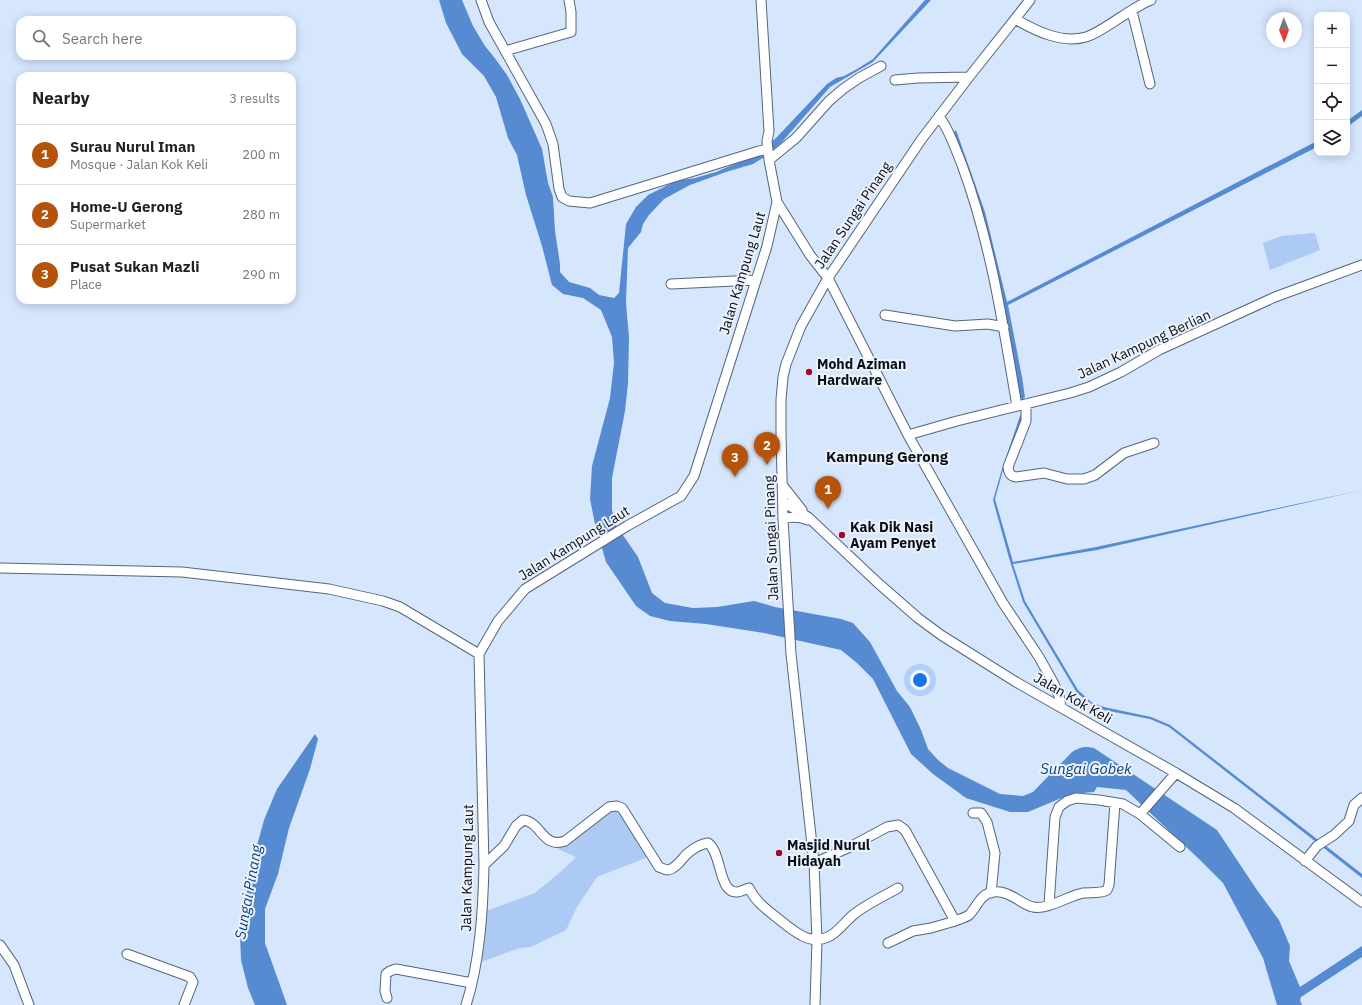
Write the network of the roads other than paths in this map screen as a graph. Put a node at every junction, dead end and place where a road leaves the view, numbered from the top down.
1 (569, 0) edge
2 (761, 0) edge
3 (1030, 0) edge
4 (1151, 0) edge
5 (484, 1) edge
6 (1137, 6) edge
7 (1015, 19) junction
8 (505, 51) junction
9 (881, 66) dead end
10 (968, 77) junction
11 (895, 80) dead end
12 (1150, 84) dead end
13 (939, 116) junction
14 (769, 155) junction
15 (778, 202) junction
16 (1362, 265) edge
17 (828, 278) junction
18 (756, 280) junction
19 (671, 284) dead end
20 (885, 315) dead end
21 (1004, 327) junction
22 (1026, 404) junction
23 (1017, 406) junction
24 (908, 435) junction
25 (1154, 443) dead end
26 (783, 486) junction
27 (783, 502) junction
28 (783, 519) junction
29 (811, 520) junction
30 (0, 568) edge
31 (479, 654) junction
32 (1061, 707) junction
33 (1173, 776) junction
34 (1362, 798) edge
35 (1115, 803) junction
36 (1143, 811) junction
37 (973, 813) dead end
38 (1180, 847) dead end
39 (1305, 861) junction
40 (814, 863) junction
41 (484, 865) junction
42 (898, 888) dead end
43 (991, 893) junction
44 (1362, 902) edge
45 (1049, 905) junction
46 (955, 921) junction
47 (817, 940) junction
48 (888, 943) dead end
49 (0, 944) edge
50 (127, 954) dead end
51 (472, 983) junction
52 (387, 998) dead end
53 (29, 1005) edge
54 (184, 1005) edge
55 (466, 1005) edge
56 (815, 1005) edge

1 - 8 street
2 - 14 street
3 - 7 street, Jalan Sungai Pinang
4 - 6 street
5 - 8 street
6 - 7 street
6 - 12 street
7 - 10 street, Jalan Sungai Pinang
8 - 14 street
9 - 14 street
10 - 11 street
10 - 13 street, Jalan Sungai Pinang
13 - 17 street, Jalan Sungai Pinang
13 - 21 street
14 - 15 street
15 - 17 street
15 - 18 street, Jalan Kampung Laut
16 - 22 street, Jalan Kampung Berlian
17 - 24 street
17 - 26 street, Jalan Sungai Pinang
18 - 19 street
18 - 31 street, Jalan Kampung Laut
20 - 21 street
21 - 23 street
22 - 23 street, Jalan Kampung Berlian
22 - 25 street
23 - 24 street, Jalan Kampung Berlian
24 - 32 street
26 - 27 street, Jalan Sungai Pinang
26 - 29 street
27 - 28 street, Jalan Sungai Pinang
27 - 29 street, Jalan Kok Keli
28 - 29 street
28 - 40 street, Jalan Sungai Pinang
29 - 32 street, Jalan Kok Keli
30 - 31 street
31 - 41 street, Jalan Kampung Laut
32 - 33 street, Jalan Kok Keli
33 - 36 street
33 - 39 street, Jalan Kok Keli
34 - 39 street
35 - 36 street
35 - 45 street
35 - 45 street
36 - 38 street
37 - 43 street
39 - 44 street, Jalan Kok Keli
40 - 46 street
40 - 47 street, Jalan Sungai Pinang
41 - 47 street
41 - 51 street, Jalan Kampung Laut
42 - 47 street
43 - 45 street
43 - 46 street
46 - 48 street
47 - 56 street, Jalan Sungai Pinang
49 - 53 street
50 - 54 street
51 - 52 street
51 - 55 street, Jalan Kampung Laut

